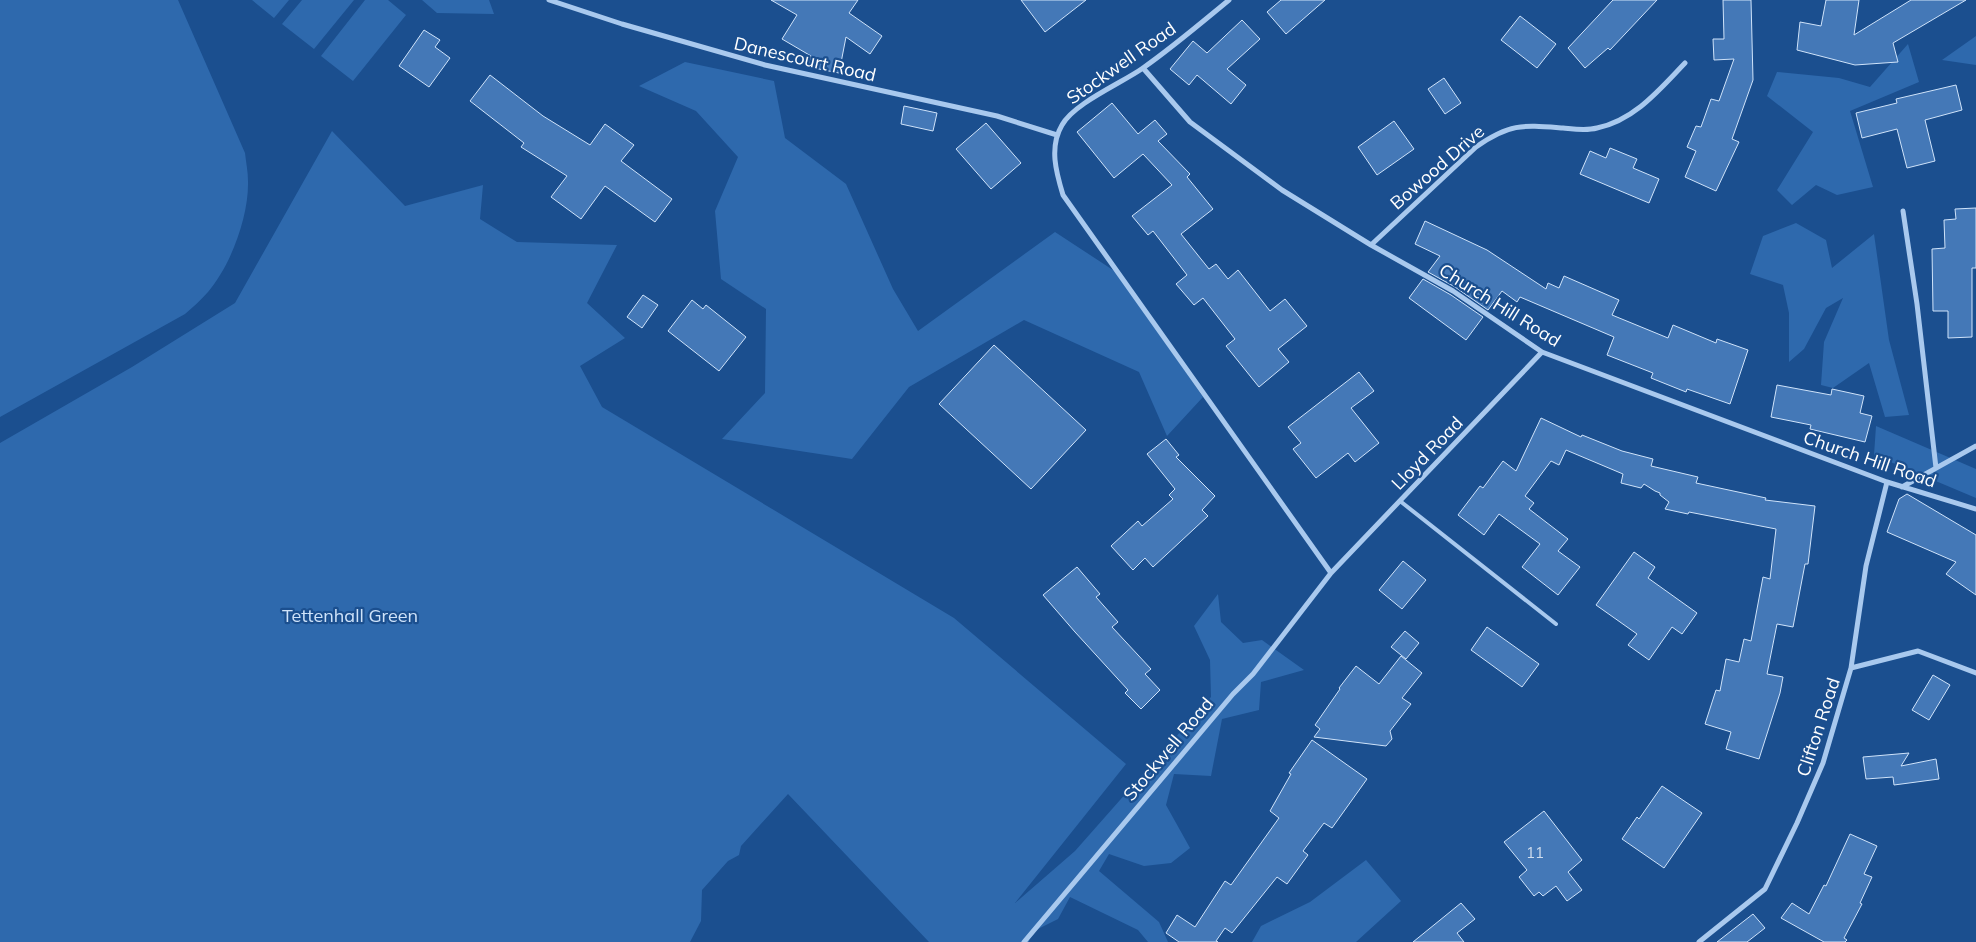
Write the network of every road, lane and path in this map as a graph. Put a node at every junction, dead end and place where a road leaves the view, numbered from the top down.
1 (549, 0) edge
2 (1229, 0) edge
3 (1685, 63) dead end
4 (1143, 68) junction
5 (1057, 135) junction
6 (1903, 211) dead end
7 (1371, 245) junction
8 (1542, 352) junction
9 (1976, 446) edge
10 (1936, 468) junction
11 (1887, 482) junction
12 (1902, 487) junction
13 (1400, 500) junction
14 (1976, 509) edge
15 (1331, 573) junction
16 (1556, 624) dead end
17 (1852, 668) junction
18 (1976, 673) edge
19 (1024, 942) edge
20 (1699, 942) edge

1 - 5 street, Danescourt Road
2 - 4 street, Stockwell Road
3 - 7 street, Bowood Drive
4 - 5 street, Stockwell Road
4 - 7 street, Church Hill Road
5 - 15 street
6 - 10 street
7 - 8 street, Church Hill Road
8 - 11 street, Church Hill Road
8 - 13 street, Lloyd Road
9 - 10 street
10 - 12 street
11 - 12 street, Church Hill Road
11 - 17 street, Clifton Road
12 - 14 street, Church Hill Road
13 - 15 street, Lloyd Road
13 - 16 lane
15 - 19 street, Stockwell Road
17 - 18 street
17 - 20 street, Clifton Road

